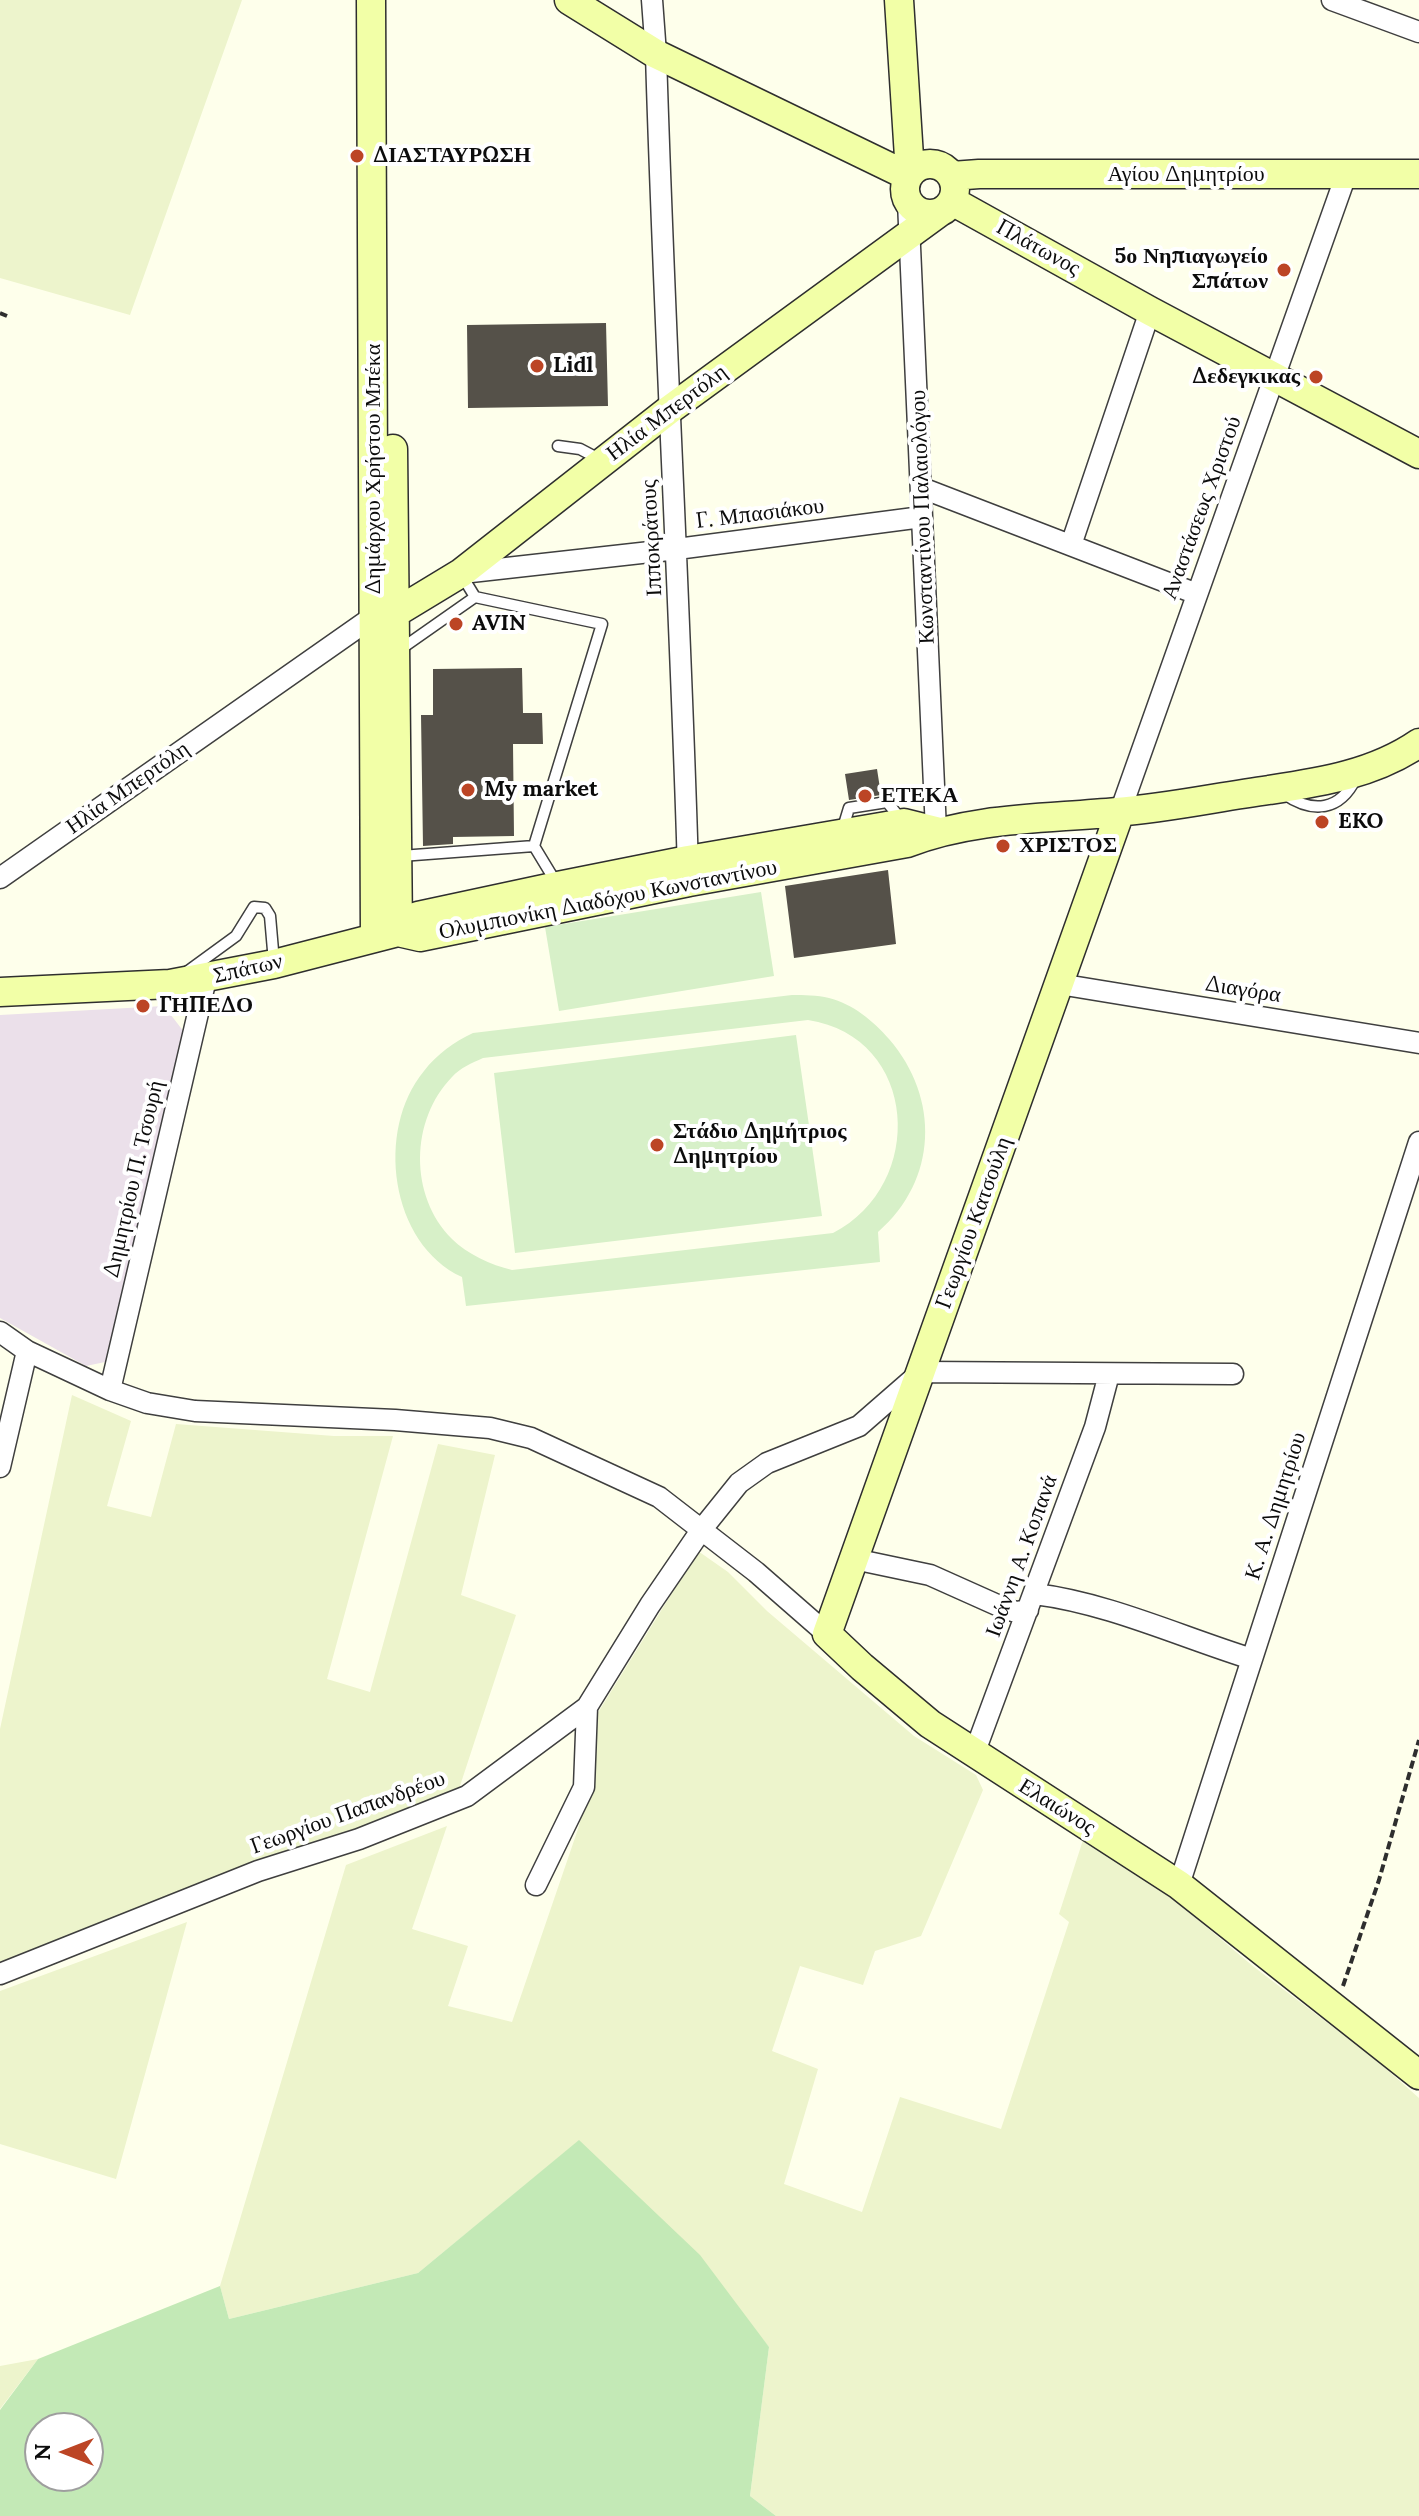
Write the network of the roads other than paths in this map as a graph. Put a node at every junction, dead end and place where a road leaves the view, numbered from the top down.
1 (371, 0) edge
2 (388, 0) edge
3 (569, 0) edge
4 (652, 0) edge
5 (899, 0) edge
6 (1332, 0) edge
7 (1419, 32) edge
8 (656, 54) junction
9 (1419, 174) edge
10 (1346, 175) junction
11 (909, 184) junction
12 (948, 196) junction
13 (909, 235) junction
14 (1150, 311) junction
15 (1274, 377) junction
16 (669, 410) junction
17 (558, 446) dead end
18 (1419, 454) edge
19 (603, 461) junction
20 (922, 488) junction
21 (922, 517) junction
22 (1071, 545) junction
23 (677, 549) junction
24 (468, 585) junction
25 (1197, 594) junction
26 (385, 614) junction
27 (395, 653) junction
28 (1419, 744) edge
29 (1120, 812) junction
30 (936, 831) junction
31 (534, 846) junction
32 (397, 856) junction
33 (688, 871) junction
34 (0, 878) edge
35 (558, 886) junction
36 (386, 934) junction
37 (274, 964) junction
38 (206, 979) junction
39 (170, 984) junction
40 (1059, 984) junction
41 (0, 992) edge
42 (1419, 1043) edge
43 (1419, 1142) edge
44 (0, 1332) edge
45 (27, 1351) junction
46 (921, 1372) junction
47 (1109, 1374) junction
48 (1233, 1374) dead end
49 (110, 1390) junction
50 (0, 1467) edge
51 (702, 1529) junction
52 (854, 1559) junction
53 (1031, 1602) junction
54 (827, 1634) junction
55 (1252, 1659) junction
56 (587, 1707) junction
57 (974, 1754) junction
58 (536, 1885) dead end
59 (1179, 1885) junction
60 (0, 1974) edge
61 (1419, 2075) edge

1 - 26 street, Δημάρχου Χρήστου Μπέκα
2 - 26 street, Δημάρχου Χρήστου Μπέκα
3 - 8 street
4 - 8 street, Ιπποκράτους
5 - 11 street, Κωνσταντίνου Παλαιολόγου
6 - 7 street
8 - 11 street
8 - 16 street, Ιπποκράτους
9 - 10 street, Αγίου Δημητρίου
10 - 12 street, Αγίου Δημητρίου
10 - 15 street, Αναστάσεως Χριστού
11 - 12 street
11 - 12 street
11 - 13 street, Κωνσταντίνου Παλαιολόγου
12 - 13 street, Ηλία Μπερτόλη
12 - 14 street, Πλάτωνος
13 - 16 street, Ηλία Μπερτόλη
13 - 20 street, Κωνσταντίνου Παλαιολόγου
14 - 15 street, Πλάτωνος
14 - 22 street
15 - 18 street, Πλάτωνος
15 - 25 street, Αναστάσεως Χριστού
16 - 19 street, Ηλία Μπερτόλη
16 - 23 street, Ιπποκράτους
17 - 19 lane
19 - 24 street, Ηλία Μπερτόλη
20 - 21 street, Κωνσταντίνου Παλαιολόγου
20 - 22 street
21 - 23 street, Γ. Μπασιάκου
21 - 30 street, Κωνσταντίνου Παλαιολόγου
22 - 25 street
23 - 24 street, Γ. Μπασιάκου
23 - 33 street, Ιπποκράτους
24 - 26 street, Ηλία Μπερτόλη
24 - 27 lane
24 - 31 lane
25 - 29 street, Αναστάσεως Χριστού
26 - 27 street, Δημάρχου Χρήστου Μπέκα
26 - 34 street, Ηλία Μπερτόλη
26 - 36 street, Δημάρχου Χρήστου Μπέκα
27 - 32 street, Δημάρχου Χρήστου Μπέκα
28 - 29 street, Ολυμπιονίκη Διαδόχου Κωνσταντίνου
29 - 30 street, Ολυμπιονίκη Διαδόχου Κωνσταντίνου
29 - 40 street, Γεωργίου Κατσούλη
30 - 33 street, Ολυμπιονίκη Διαδόχου Κωνσταντίνου
30 - 33 street, Ολυμπιονίκη Διαδόχου Κωνσταντίνου
31 - 32 lane
31 - 35 lane
32 - 36 street, Δημάρχου Χρήστου Μπέκα
33 - 35 street, Ολυμπιονίκη Διαδόχου Κωνσταντίνου
33 - 36 street, Ολυμπιονίκη Διαδόχου Κωνσταντίνου
35 - 36 street, Ολυμπιονίκη Διαδόχου Κωνσταντίνου
36 - 37 street, Σπάτων
37 - 38 street, Σπάτων
37 - 39 lane
38 - 39 street, Σπάτων
38 - 49 street, Δημητρίου Π. Τσουρή
39 - 41 street, Σπάτων
40 - 42 street, Διαγόρα
40 - 46 street, Γεωργίου Κατσούλη
43 - 55 street, Κ. Α. Δημητρίου
44 - 45 street, Ελαιώνος
45 - 49 street, Ελαιώνος
45 - 50 street
46 - 47 street
46 - 51 street, Γεωργίου Παπανδρέου
46 - 52 street, Γεωργίου Κατσούλη
47 - 48 street
47 - 53 street, Ιωάννη Α. Κοπανά
49 - 51 street, Ελαιώνος
51 - 54 street, Ελαιώνος
51 - 56 street, Γεωργίου Παπανδρέου
52 - 53 street
52 - 54 street, Γεωργίου Κατσούλη
53 - 55 street
53 - 57 street, Ιωάννη Α. Κοπανά
54 - 57 street, Ελαιώνος
55 - 59 street, Κ. Α. Δημητρίου
56 - 58 street
56 - 60 street, Γεωργίου Παπανδρέου
57 - 59 street, Ελαιώνος
59 - 61 street, Ελαιώνος

